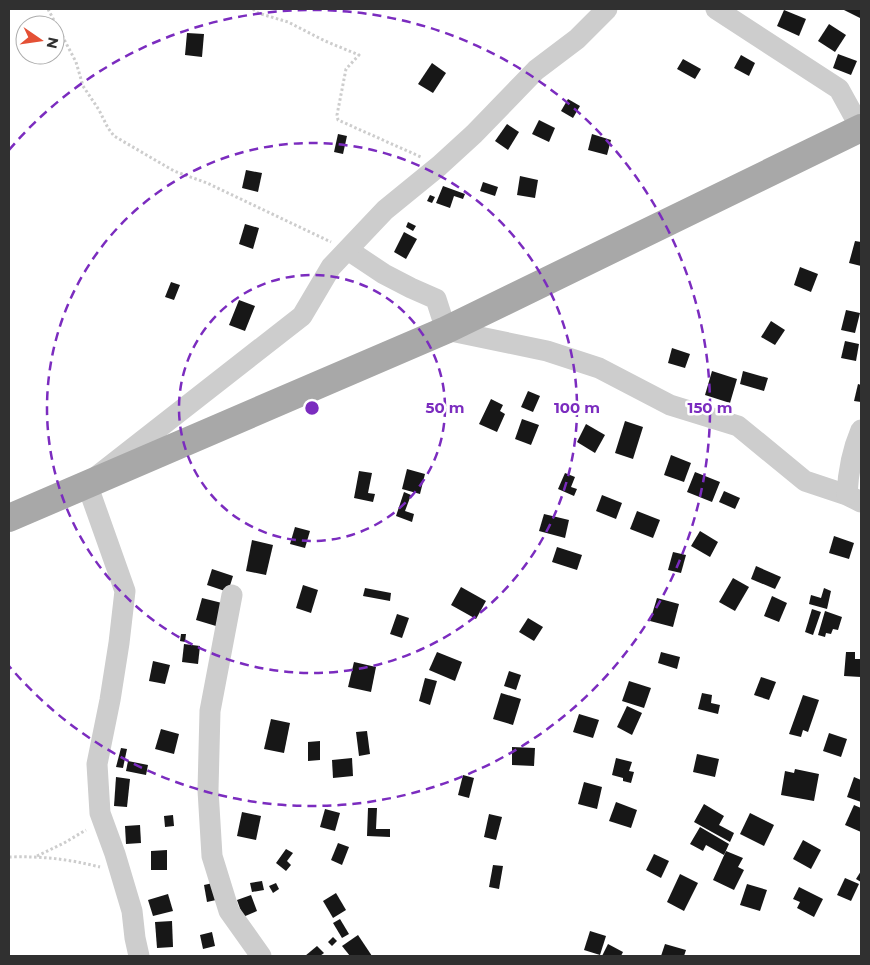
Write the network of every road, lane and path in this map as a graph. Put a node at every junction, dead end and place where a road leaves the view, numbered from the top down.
1 (48, 9) edge
2 (253, 9) edge
3 (607, 9) edge
4 (716, 9) edge
5 (861, 128) edge
6 (439, 166) junction
7 (348, 250) junction
8 (446, 330) junction
9 (861, 430) edge
10 (87, 484) junction
11 (854, 499) edge
12 (9, 518) edge
13 (232, 595) dead end
14 (102, 819) junction
15 (36, 856) junction
16 (9, 857) edge
17 (121, 873) junction
18 (139, 956) edge
19 (261, 956) edge

1 - 7 path
2 - 6 path
3 - 6 street
4 - 5 street
5 - 8 main road
6 - 7 street
7 - 8 street
7 - 10 street
8 - 10 main road
8 - 11 street
9 - 11 street
10 - 12 main road
10 - 14 street
13 - 19 street
14 - 15 path
14 - 17 street
15 - 16 path
15 - 17 path
17 - 18 street

